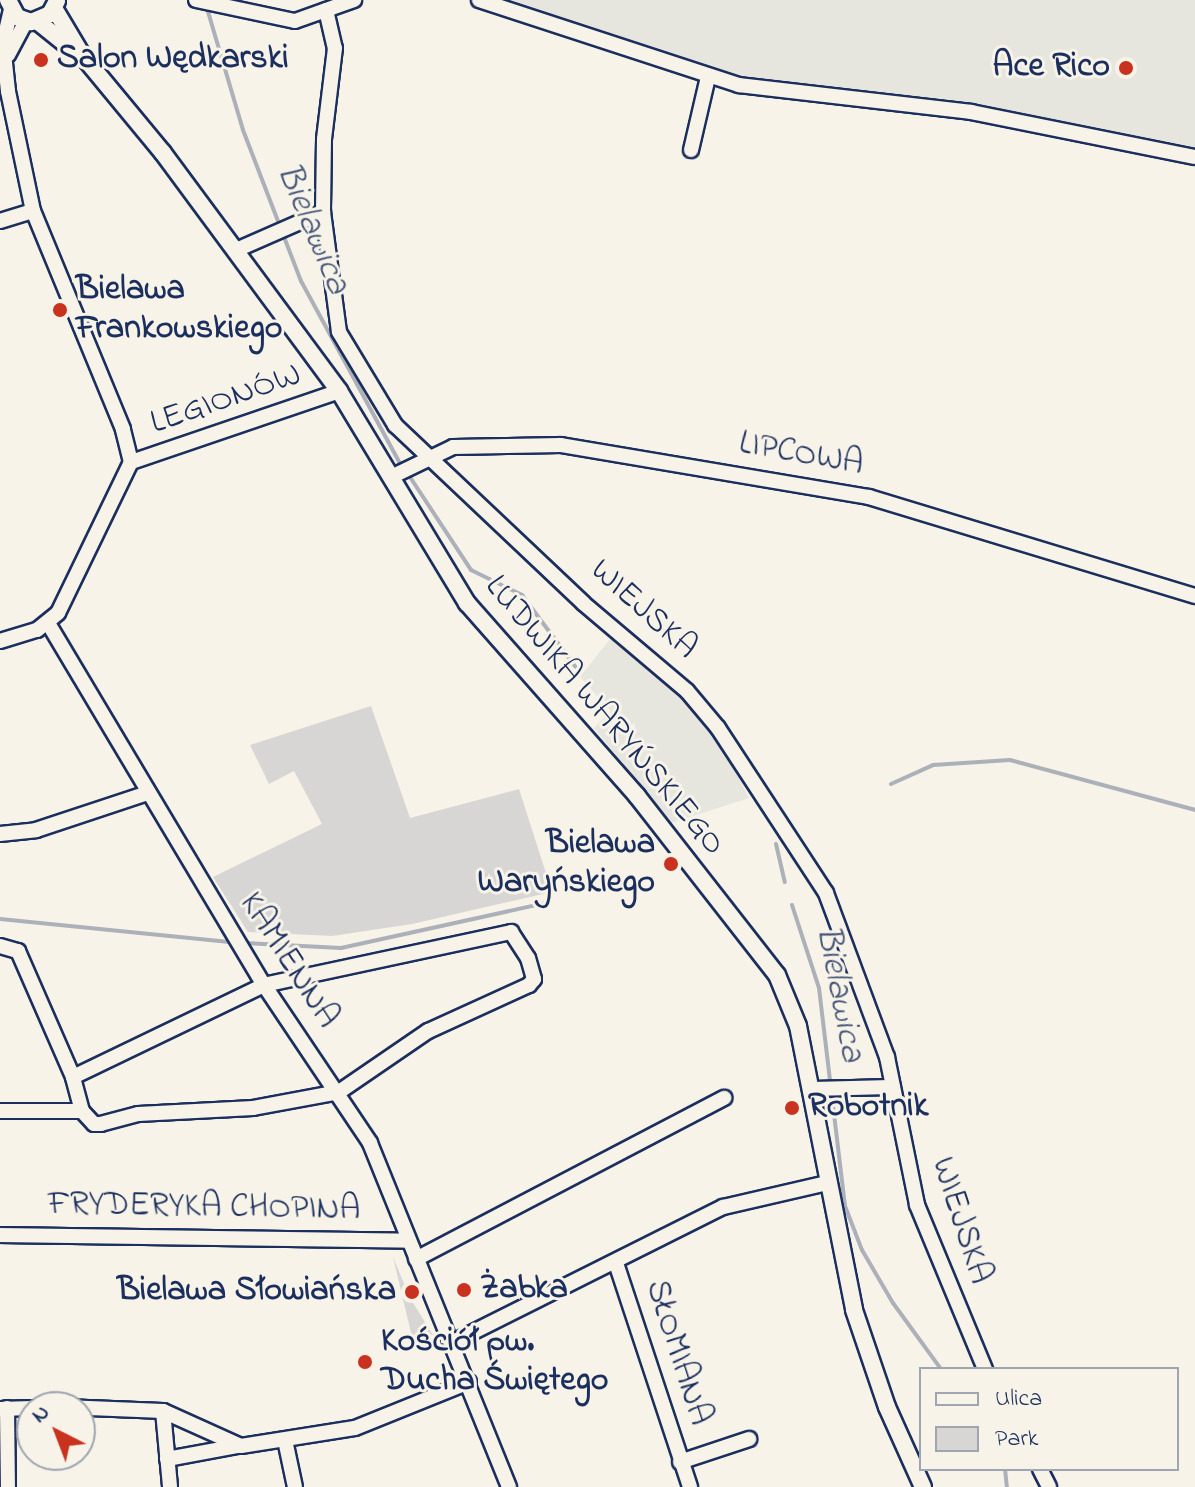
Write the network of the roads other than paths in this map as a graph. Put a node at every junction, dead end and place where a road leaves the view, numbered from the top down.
1 (354, 0) edge
2 (479, 0) edge
3 (203, 1) edge
4 (57, 3) edge
5 (326, 10) junction
6 (6, 16) edge
7 (31, 21) junction
8 (82, 55) junction
9 (6, 63) junction
10 (708, 77) junction
11 (691, 150) dead end
12 (1195, 157) edge
13 (33, 211) junction
14 (323, 212) junction
15 (0, 221) edge
16 (236, 250) junction
17 (339, 391) junction
18 (428, 455) junction
19 (131, 462) junction
20 (401, 471) junction
21 (1195, 596) edge
22 (48, 623) junction
23 (0, 641) edge
24 (148, 793) junction
25 (0, 834) edge
26 (0, 946) edge
27 (264, 985) junction
28 (73, 1077) junction
29 (893, 1087) junction
30 (810, 1089) junction
31 (339, 1092) junction
32 (724, 1098) dead end
33 (0, 1111) edge
34 (82, 1111) junction
35 (827, 1183) junction
36 (0, 1235) edge
37 (407, 1241) junction
38 (416, 1259) junction
39 (616, 1263) junction
40 (453, 1342) junction
41 (984, 1367) edge
42 (469, 1382) junction
43 (4, 1408) edge
44 (96, 1408) edge
45 (163, 1411) junction
46 (749, 1439) dead end
47 (285, 1440) junction
48 (241, 1446) junction
49 (167, 1459) junction
50 (680, 1462) junction
51 (8, 1487) edge
52 (170, 1487) edge
53 (295, 1487) edge
54 (509, 1487) edge
55 (690, 1487) edge
56 (923, 1487) edge

1 - 5 street
2 - 10 street
3 - 5 street
4 - 7 main road
4 - 8 main road, LUDWIKA WARYŃSKIEGO
5 - 14 street, WIEJSKA
6 - 7 main road, LUDWIKA WARYŃSKIEGO
6 - 9 street
7 - 8 main road, LUDWIKA WARYŃSKIEGO
7 - 9 street
8 - 16 main road, LUDWIKA WARYŃSKIEGO
9 - 13 street
10 - 11 street
10 - 12 street
13 - 15 street
13 - 19 street
14 - 16 street
14 - 18 street, WIEJSKA
16 - 17 main road, LUDWIKA WARYŃSKIEGO
17 - 19 street, LEGIONÓW
17 - 20 main road, LUDWIKA WARYŃSKIEGO
18 - 20 street, LIPCOWA
18 - 21 street, LIPCOWA
18 - 29 street, WIEJSKA
19 - 22 street
20 - 30 main road, LUDWIKA WARYŃSKIEGO
22 - 23 street
22 - 24 street, KAMIENNA
24 - 25 street
24 - 27 street, KAMIENNA
26 - 28 street
27 - 28 street
27 - 31 street, KAMIENNA
27 - 31 street
28 - 34 street
29 - 30 street
29 - 41 street, WIEJSKA
30 - 35 main road, LUDWIKA WARYŃSKIEGO
31 - 34 street
31 - 37 street, KAMIENNA
32 - 38 street
33 - 34 street
35 - 39 street
35 - 56 main road, LUDWIKA WARYŃSKIEGO
36 - 37 street, FRYDERYKA CHOPINA
37 - 38 street, KAMIENNA
38 - 40 street, KAMIENNA
39 - 40 street
39 - 50 street, SŁOMIANA
40 - 42 street, KAMIENNA
42 - 47 street
42 - 54 street, KAMIENNA
43 - 51 street
44 - 45 street
45 - 48 street
45 - 49 street
46 - 50 street, SŁOMIANA
47 - 48 street
47 - 53 street
48 - 49 street
49 - 52 street
50 - 55 street, SŁOMIANA

